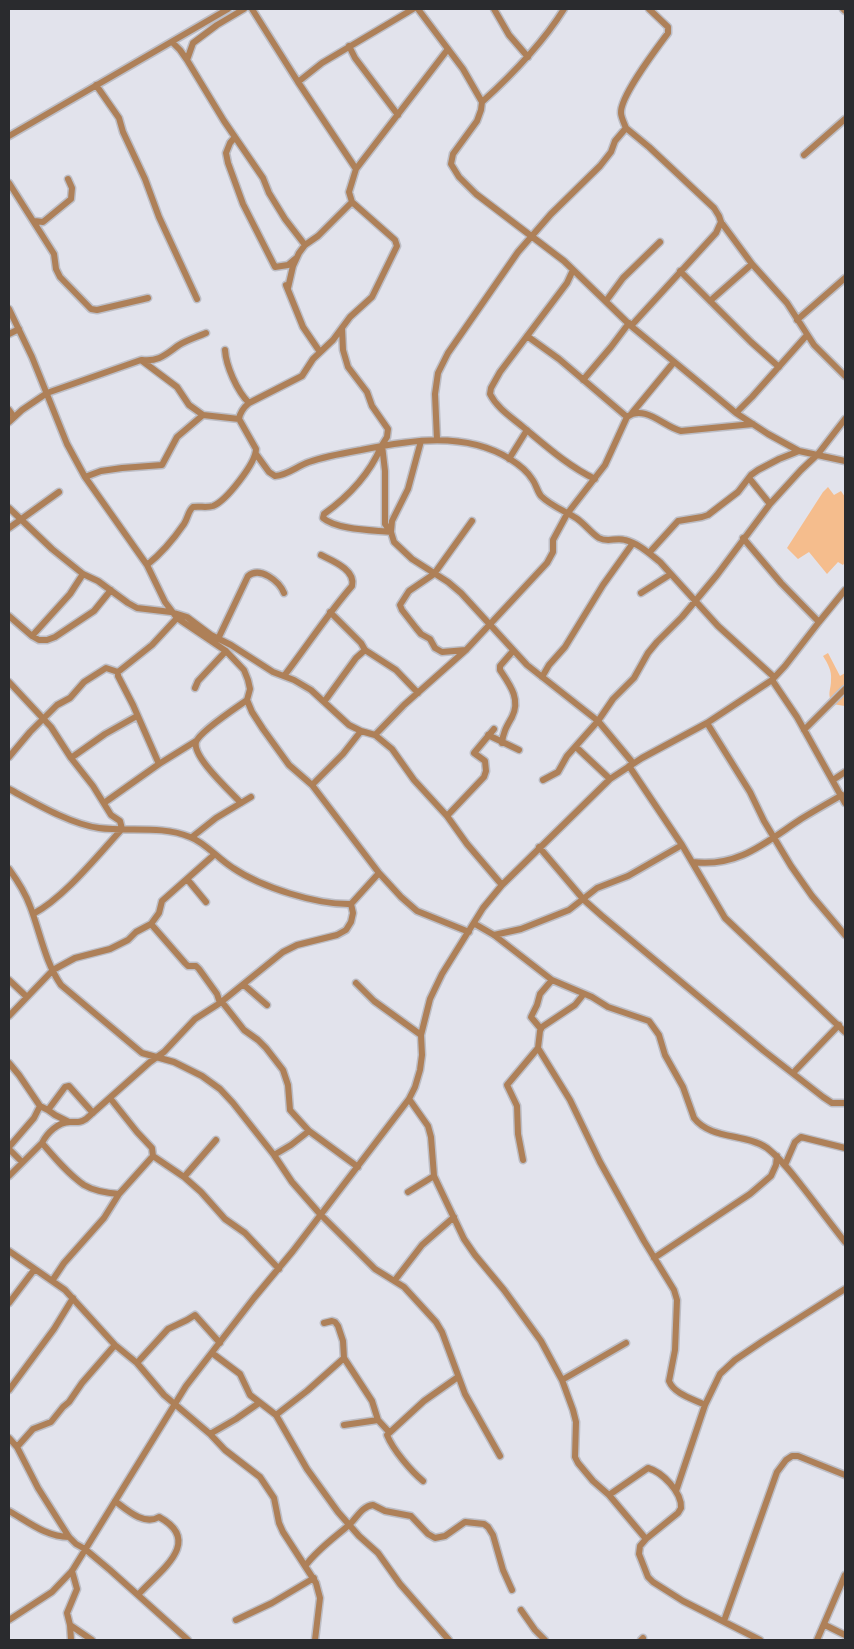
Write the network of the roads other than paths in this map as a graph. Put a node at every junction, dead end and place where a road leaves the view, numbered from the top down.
1 (228, 9) edge
2 (244, 9) edge
3 (252, 9) edge
4 (413, 9) edge
5 (418, 9) edge
6 (494, 9) edge
7 (564, 9) edge
8 (652, 10) edge
9 (217, 25) junction
10 (196, 28) junction
11 (172, 42) junction
12 (349, 46) junction
13 (448, 49) junction
14 (528, 57) junction
15 (187, 60) junction
16 (298, 82) junction
17 (96, 85) junction
18 (482, 102) junction
19 (398, 115) junction
20 (845, 118) edge
21 (626, 128) junction
22 (9, 136) edge
23 (235, 137) junction
24 (804, 155) dead end
25 (356, 169) junction
26 (68, 178) dead end
27 (9, 183) edge
28 (352, 202) junction
29 (34, 221) junction
30 (721, 222) junction
31 (531, 236) junction
32 (660, 242) dead end
33 (305, 245) junction
34 (295, 259) junction
35 (752, 264) junction
36 (573, 270) junction
37 (680, 271) junction
38 (845, 278) edge
39 (582, 280) junction
40 (567, 283) junction
41 (148, 298) dead end
42 (197, 299) dead end
43 (606, 301) junction
44 (710, 301) junction
45 (9, 309) edge
46 (797, 320) junction
47 (630, 325) junction
48 (342, 328) junction
49 (19, 329) junction
50 (206, 333) dead end
51 (9, 334) edge
52 (807, 335) junction
53 (527, 336) junction
54 (225, 350) dead end
55 (320, 352) junction
56 (141, 360) junction
57 (674, 362) junction
58 (779, 368) junction
59 (845, 376) edge
60 (583, 380) junction
61 (47, 393) junction
62 (249, 403) junction
63 (9, 410) edge
64 (736, 413) junction
65 (203, 415) junction
66 (630, 415) junction
67 (14, 417) junction
68 (845, 419) edge
69 (239, 420) junction
70 (9, 422) edge
71 (753, 424) junction
72 (526, 430) junction
73 (437, 439) junction
74 (421, 441) junction
75 (382, 445) junction
76 (799, 451) junction
77 (256, 454) junction
78 (818, 454) junction
79 (509, 458) junction
80 (845, 462) edge
81 (84, 477) junction
82 (749, 478) junction
83 (595, 479) junction
84 (59, 492) dead end
85 (770, 504) junction
86 (9, 508) edge
87 (567, 514) junction
88 (20, 520) junction
89 (472, 521) dead end
90 (9, 528) edge
91 (391, 532) junction
92 (744, 538) junction
93 (633, 543) junction
94 (649, 553) junction
95 (321, 555) dead end
96 (147, 565) junction
97 (83, 574) junction
98 (434, 574) junction
99 (671, 574) junction
100 (111, 590) junction
101 (845, 590) edge
102 (284, 593) dead end
103 (641, 593) dead end
104 (694, 601) junction
105 (171, 612) junction
106 (330, 612) junction
107 (9, 616) edge
108 (177, 618) junction
109 (819, 622) junction
110 (489, 624) junction
111 (32, 636) junction
112 (218, 639) junction
113 (365, 650) junction
114 (466, 650) junction
115 (226, 651) junction
116 (513, 651) junction
117 (118, 672) junction
118 (284, 676) junction
119 (542, 677) junction
120 (773, 678) junction
121 (9, 682) edge
122 (195, 688) dead end
123 (845, 690) edge
124 (418, 693) junction
125 (247, 700) junction
126 (324, 702) junction
127 (137, 716) junction
128 (43, 719) junction
129 (598, 721) junction
130 (707, 723) junction
131 (494, 729) dead end
132 (804, 730) junction
133 (361, 731) junction
134 (375, 735) junction
135 (488, 735) junction
136 (196, 741) junction
137 (502, 742) junction
138 (576, 747) junction
139 (519, 750) dead end
140 (9, 757) edge
141 (71, 758) junction
142 (159, 764) junction
143 (631, 764) junction
144 (845, 772) edge
145 (610, 779) junction
146 (543, 780) dead end
147 (833, 780) junction
148 (312, 785) junction
149 (9, 789) edge
150 (842, 795) junction
151 (251, 797) dead end
152 (104, 803) junction
153 (241, 803) junction
154 (845, 803) edge
155 (447, 816) junction
156 (122, 829) junction
157 (192, 837) junction
158 (773, 838) junction
159 (682, 845) junction
160 (539, 847) junction
161 (215, 854) junction
162 (692, 862) junction
163 (9, 869) edge
164 (379, 873) junction
165 (187, 878) junction
166 (502, 885) junction
167 (584, 900) junction
168 (206, 902) dead end
169 (351, 904) junction
170 (33, 914) junction
171 (151, 924) junction
172 (474, 924) junction
173 (470, 932) junction
174 (494, 935) junction
175 (845, 935) edge
176 (53, 970) junction
177 (9, 980) edge
178 (552, 980) junction
179 (356, 983) dead end
180 (244, 984) junction
181 (583, 995) junction
182 (27, 997) junction
183 (221, 1002) junction
184 (266, 1005) dead end
185 (9, 1016) edge
186 (839, 1026) junction
187 (540, 1029) junction
188 (845, 1032) edge
189 (421, 1035) junction
190 (538, 1048) junction
191 (157, 1057) junction
192 (9, 1063) edge
193 (793, 1073) junction
194 (110, 1098) junction
195 (409, 1099) junction
196 (845, 1103) edge
197 (40, 1106) junction
198 (48, 1110) junction
199 (93, 1112) junction
200 (69, 1122) junction
201 (309, 1131) junction
202 (216, 1140) dead end
203 (42, 1143) junction
204 (9, 1148) edge
205 (845, 1148) edge
206 (274, 1155) junction
207 (153, 1156) junction
208 (777, 1156) junction
209 (523, 1160) dead end
210 (22, 1162) junction
211 (785, 1166) junction
212 (358, 1167) junction
213 (9, 1176) edge
214 (434, 1176) junction
215 (184, 1177) junction
216 (408, 1192) dead end
217 (119, 1194) junction
218 (320, 1214) junction
219 (454, 1217) junction
220 (845, 1242) edge
221 (9, 1251) edge
222 (654, 1258) junction
223 (279, 1269) junction
224 (34, 1270) junction
225 (394, 1280) junction
226 (52, 1281) junction
227 (845, 1289) edge
228 (73, 1298) junction
229 (9, 1303) edge
230 (324, 1323) dead end
231 (220, 1342) junction
232 (626, 1343) dead end
233 (115, 1345) junction
234 (212, 1353) junction
235 (344, 1358) junction
236 (138, 1363) junction
237 (458, 1377) junction
238 (562, 1380) junction
239 (9, 1390) edge
240 (259, 1403) junction
241 (176, 1404) junction
242 (705, 1405) junction
243 (276, 1415) junction
244 (378, 1420) junction
245 (344, 1425) dead end
246 (390, 1432) junction
247 (210, 1434) junction
248 (9, 1438) edge
249 (17, 1447) junction
250 (500, 1456) dead end
251 (845, 1476) edge
252 (423, 1481) dead end
253 (676, 1491) junction
254 (609, 1495) junction
255 (114, 1501) junction
256 (9, 1511) edge
257 (349, 1525) junction
258 (69, 1537) junction
259 (646, 1538) junction
260 (85, 1549) junction
261 (306, 1566) junction
262 (72, 1571) junction
263 (845, 1575) edge
264 (314, 1578) junction
265 (512, 1590) dead end
266 (138, 1595) junction
267 (521, 1610) dead end
268 (9, 1620) edge
269 (236, 1620) dead end
270 (724, 1621) junction
271 (70, 1625) junction
272 (825, 1625) junction
273 (845, 1635) edge
274 (71, 1640) edge
275 (92, 1640) edge
276 (188, 1640) edge
277 (314, 1640) edge
278 (448, 1640) edge
279 (545, 1640) edge
280 (760, 1640) edge
281 (817, 1640) edge

1 - 10 street
2 - 9 street
3 - 16 street
4 - 12 street
5 - 13 street
6 - 14 street
7 - 14 street
8 - 21 street
9 - 10 street
9 - 15 street
10 - 11 street
11 - 15 street
11 - 17 street
12 - 16 street
12 - 19 street
13 - 18 street
13 - 19 street
14 - 18 street
15 - 23 street
16 - 25 street
17 - 22 street
17 - 42 street
18 - 31 street
19 - 25 street
20 - 24 street
21 - 30 street
21 - 31 street
23 - 33 street
23 - 34 street
25 - 28 street
26 - 29 street
27 - 29 street
28 - 33 street
28 - 48 street
29 - 41 street
30 - 35 street
30 - 37 street
31 - 36 street
31 - 73 street
32 - 43 street
33 - 34 street
34 - 55 street
35 - 44 street
35 - 46 street
36 - 39 street
36 - 40 street
37 - 44 street
37 - 47 street
38 - 46 street
39 - 40 street
39 - 43 street
40 - 53 street
43 - 47 street
44 - 58 street
45 - 49 street
46 - 52 street
47 - 57 street
47 - 60 street
48 - 55 street
48 - 75 street
49 - 51 street
49 - 61 street
50 - 56 street
52 - 58 street
52 - 59 street
53 - 60 street
53 - 72 street
54 - 62 street
55 - 62 street
56 - 61 street
56 - 65 street
57 - 64 street
57 - 66 street
58 - 64 street
60 - 66 street
61 - 67 street
61 - 81 street
62 - 69 street
63 - 67 street
64 - 71 street
65 - 69 street
65 - 81 street
66 - 71 street
66 - 83 street
67 - 70 street
68 - 78 street
69 - 77 street
71 - 76 street
72 - 79 street
72 - 83 street
73 - 74 street
73 - 79 street
74 - 75 street
74 - 91 street
75 - 77 street
75 - 91 street
75 - 91 street
76 - 78 street
76 - 82 street
77 - 96 street
78 - 80 street
78 - 85 street
79 - 87 street
81 - 96 street
82 - 85 street
82 - 94 street
83 - 87 street
84 - 88 street
85 - 92 street
86 - 88 street
87 - 93 street
87 - 110 street
88 - 90 street
88 - 97 street
89 - 98 street
91 - 98 street
92 - 104 street
92 - 109 street
93 - 94 street
93 - 119 street
94 - 99 street
95 - 106 street
96 - 105 street
97 - 100 street
97 - 111 street
98 - 110 street
98 - 114 street
99 - 103 street
99 - 104 street
100 - 105 street
100 - 111 street
101 - 109 street
102 - 112 street
104 - 120 street
104 - 129 street
105 - 108 street
105 - 112 street
106 - 113 street
106 - 118 street
107 - 111 street
108 - 115 street
108 - 117 street
109 - 120 street
110 - 114 street
110 - 116 street
112 - 118 street
113 - 124 street
113 - 126 street
114 - 124 street
115 - 122 street
115 - 125 street
116 - 119 street
116 - 137 street
117 - 127 street
117 - 128 street
118 - 126 street
119 - 129 street
120 - 130 street
120 - 132 street
121 - 128 street
123 - 132 street
124 - 134 street
125 - 136 street
125 - 148 street
126 - 133 street
127 - 141 street
127 - 142 street
128 - 140 street
128 - 141 street
129 - 138 street
129 - 143 street
130 - 143 street
130 - 158 street
131 - 135 street
132 - 147 street
133 - 134 street
133 - 148 street
134 - 155 street
135 - 137 street
135 - 155 street
136 - 142 street
136 - 153 street
137 - 139 street
138 - 145 street
138 - 146 street
141 - 152 street
142 - 152 street
143 - 145 street
143 - 159 street
144 - 147 street
145 - 160 street
147 - 150 street
148 - 164 street
149 - 156 street
150 - 154 street
150 - 158 street
151 - 153 street
152 - 156 street
153 - 157 street
155 - 166 street
156 - 157 street
156 - 170 street
157 - 161 street
158 - 162 street
158 - 175 street
159 - 162 street
159 - 167 street
160 - 166 street
160 - 167 street
161 - 165 street
161 - 169 street
162 - 186 street
163 - 170 street
164 - 169 street
164 - 173 street
165 - 168 street
165 - 171 street
166 - 172 street
167 - 174 street
167 - 193 street
169 - 180 street
170 - 176 street
171 - 176 street
171 - 183 street
172 - 173 street
172 - 174 street
173 - 189 street
174 - 178 street
176 - 182 street
176 - 191 street
177 - 182 street
178 - 181 street
178 - 187 street
179 - 189 street
180 - 183 street
180 - 184 street
181 - 187 street
181 - 208 street
182 - 185 street
183 - 191 street
183 - 201 street
186 - 188 street
186 - 193 street
187 - 190 street
189 - 195 street
190 - 209 street
190 - 222 street
191 - 194 street
191 - 206 street
192 - 197 street
193 - 196 street
194 - 199 street
194 - 207 street
195 - 212 street
195 - 214 street
197 - 198 street
197 - 204 street
198 - 199 street
198 - 200 street
199 - 200 street
200 - 203 street
201 - 206 street
201 - 212 street
202 - 215 street
203 - 210 street
203 - 217 street
204 - 210 street
205 - 211 street
206 - 218 street
207 - 215 street
207 - 217 street
208 - 211 street
208 - 222 street
210 - 213 street
211 - 220 street
212 - 218 street
214 - 216 street
214 - 219 street
215 - 223 street
217 - 226 street
218 - 223 street
218 - 225 street
219 - 225 street
219 - 238 street
221 - 224 street
222 - 242 street
223 - 231 street
224 - 226 street
224 - 229 street
225 - 237 street
226 - 228 street
227 - 242 street
228 - 233 street
228 - 239 street
230 - 235 street
231 - 234 street
231 - 236 street
232 - 238 street
233 - 236 street
233 - 249 street
234 - 240 street
234 - 241 street
235 - 243 street
235 - 244 street
236 - 241 street
237 - 246 street
237 - 250 street
238 - 254 street
240 - 243 street
240 - 247 street
241 - 247 street
241 - 255 street
242 - 253 street
243 - 257 street
244 - 245 street
244 - 246 street
246 - 252 street
247 - 261 street
248 - 249 street
249 - 258 street
251 - 270 street
253 - 254 street
253 - 259 street
254 - 259 street
255 - 260 street
255 - 266 street
256 - 258 street
257 - 261 street
257 - 265 street
257 - 278 street
258 - 260 street
259 - 270 street
260 - 262 street
260 - 266 street
261 - 264 street
262 - 268 street
262 - 271 street
263 - 272 street
264 - 269 street
264 - 277 street
266 - 276 street
267 - 279 street
270 - 280 street
271 - 274 street
271 - 275 street
272 - 273 street
272 - 281 street

